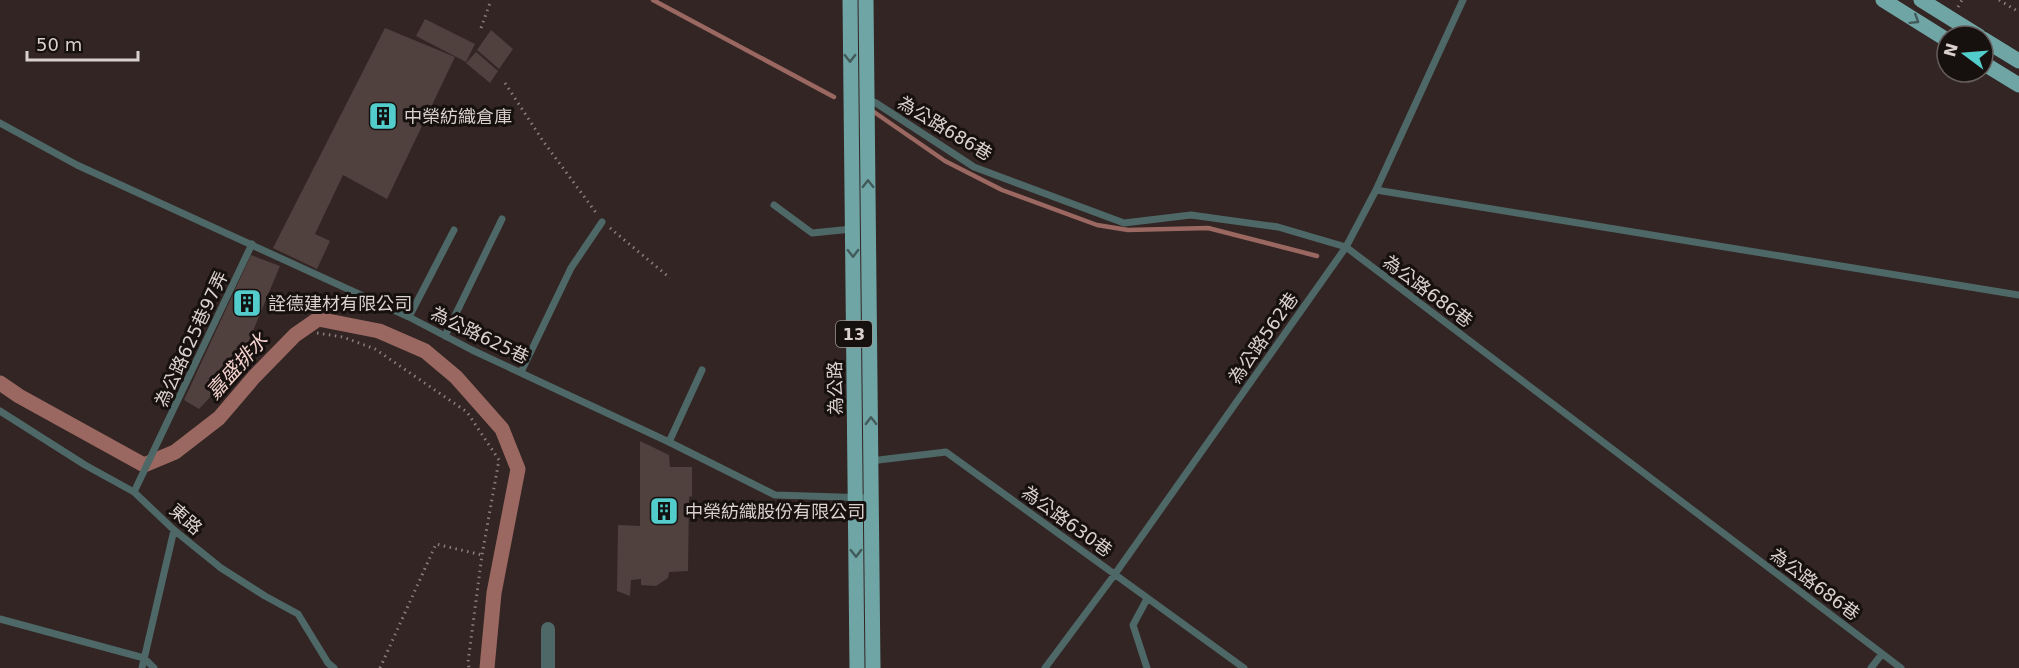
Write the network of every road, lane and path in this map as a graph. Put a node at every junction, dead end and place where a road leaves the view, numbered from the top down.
1 (491, 0) edge
2 (850, 0) edge
3 (866, 0) edge
4 (1463, 0) edge
5 (1883, 0) edge
6 (1921, 0) edge
7 (1962, 0) edge
8 (2000, 0) edge
9 (1958, 6) dead end
10 (2019, 12) edge
11 (1960, 24) edge
12 (482, 28) dead end
13 (1935, 32) edge
14 (1995, 46) edge
15 (2019, 61) edge
16 (1995, 70) edge
17 (505, 83) dead end
18 (2019, 85) edge
19 (850, 96) junction
20 (867, 99) junction
21 (0, 123) edge
22 (1376, 190) junction
23 (774, 205) dead end
24 (502, 219) dead end
25 (602, 222) junction
26 (852, 229) junction
27 (454, 230) dead end
28 (252, 244) junction
29 (1346, 247) junction
30 (670, 279) dead end
31 (2019, 296) edge
32 (409, 317) junction
33 (317, 333) dead end
34 (445, 336) junction
35 (702, 370) dead end
36 (521, 372) junction
37 (0, 411) edge
38 (669, 442) junction
39 (863, 461) junction
40 (134, 492) junction
41 (863, 498) junction
42 (174, 530) junction
43 (482, 555) junction
44 (1115, 574) junction
45 (1147, 599) junction
46 (0, 619) edge
47 (548, 629) dead end
48 (1882, 654) junction
49 (144, 658) junction
50 (142, 668) edge
51 (154, 668) edge
52 (334, 668) edge
53 (380, 668) edge
54 (469, 668) edge
55 (548, 668) edge
56 (857, 668) edge
57 (873, 668) edge
58 (1045, 668) edge
59 (1147, 668) edge
60 (1244, 668) edge
61 (1871, 668) edge
62 (1901, 668) edge

1 - 12 path
2 -> 19 main road, 為公路 / 13
3 - 20 main road, 為公路 / 13
4 - 22 lane, 為公路562巷
5 -> 13 main road
6 - 11 main road
7 - 9 path
8 - 10 path
14 - 15 main road
16 - 18 main road
17 - 25 path
19 - 20 lane
19 - 26 main road, 為公路 / 13
20 - 29 lane, 為公路686巷
39 -> 20 main road, 為公路 / 13
21 - 28 lane, 為公路625巷
22 - 29 lane, 為公路562巷
22 - 31 lane
23 - 26 lane
24 - 34 lane
25 - 30 path
25 - 36 lane
26 -> 39 main road, 為公路 / 13
27 - 32 lane
28 - 32 lane, 為公路625巷
28 - 40 lane, 為公路625巷97弄
29 - 44 lane, 為公路562巷
29 - 48 lane, 為公路686巷
32 - 34 lane, 為公路625巷
33 - 43 path
34 - 36 lane, 為公路625巷
35 - 38 lane
36 - 38 lane, 為公路625巷
37 - 40 lane, 東路
38 - 41 lane, 為公路625巷
39 - 41 main road, 為公路 / 13
39 - 44 lane, 為公路630巷
40 - 42 lane, 東路
41 -> 56 main road, 為公路 / 13
41 - 57 main road, 為公路 / 13
42 - 49 lane
42 - 52 lane, 東路
43 - 53 path
43 - 54 path
44 - 45 lane, 為公路630巷
44 - 58 lane, 為公路562巷
45 - 59 lane
45 - 60 lane, 為公路630巷
46 - 49 lane
47 - 55 street
48 - 61 lane
48 - 62 lane, 為公路686巷
49 - 50 lane
49 - 51 lane

